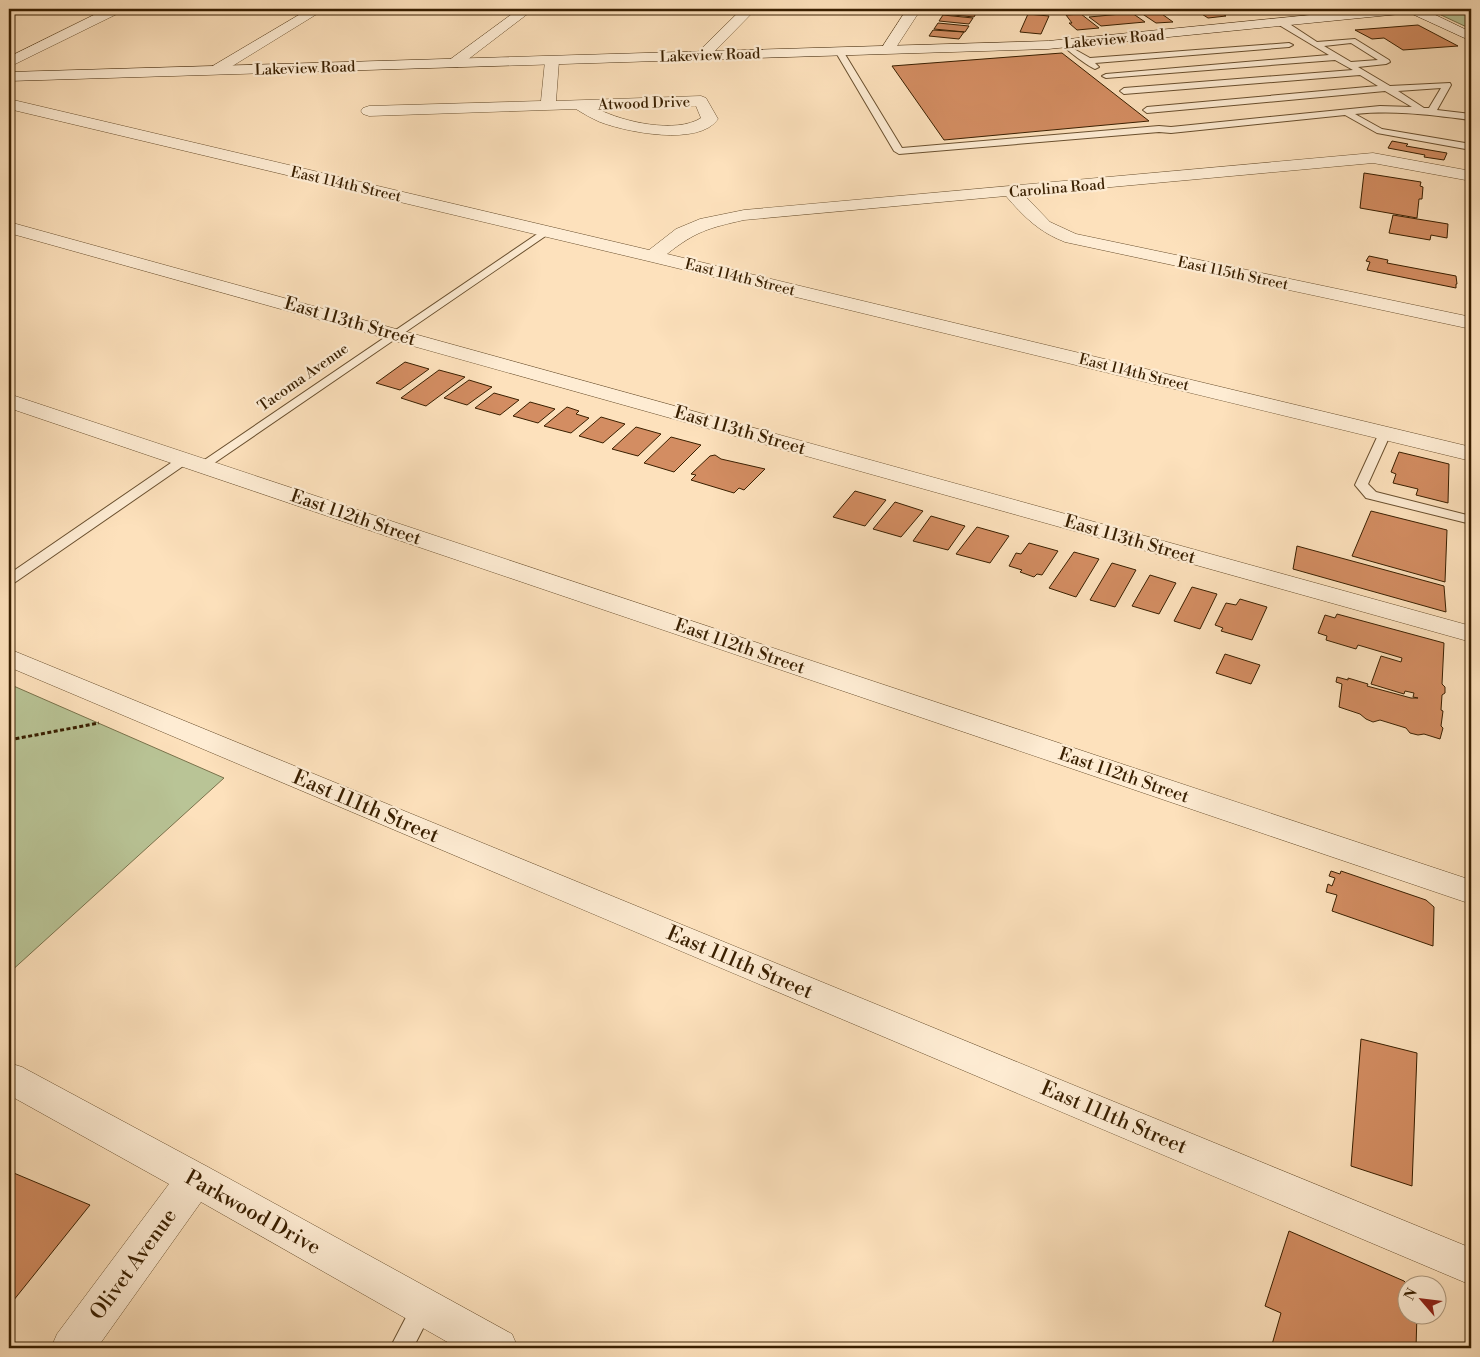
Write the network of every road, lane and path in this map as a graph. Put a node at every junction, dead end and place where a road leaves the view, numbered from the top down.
1 (116, 9) edge
2 (318, 9) edge
3 (527, 9) edge
4 (749, 9) edge
5 (914, 9) edge
6 (1411, 9) edge
7 (1282, 23) junction
8 (1471, 37) edge
9 (1315, 43) junction
10 (1289, 45) junction
11 (888, 49) junction
12 (1078, 50) junction
13 (839, 51) junction
14 (702, 56) junction
15 (1338, 58) junction
16 (1312, 60) junction
17 (558, 61) junction
18 (9, 63) edge
19 (453, 64) junction
20 (1350, 65) junction
21 (216, 70) junction
22 (1361, 72) junction
23 (1333, 75) junction
24 (1106, 76) junction
25 (9, 77) edge
26 (1387, 88) junction
27 (1355, 90) junction
28 (1124, 92) junction
29 (1132, 98) dead end
30 (9, 104) edge
31 (1139, 104) dead end
32 (548, 106) junction
33 (572, 106) junction
34 (1380, 109) junction
35 (1147, 110) junction
36 (1422, 110) junction
37 (369, 112) dead end
38 (1432, 112) junction
39 (1347, 113) junction
40 (1471, 117) edge
41 (1171, 130) junction
42 (1471, 147) edge
43 (1471, 176) edge
44 (1012, 192) junction
45 (9, 226) edge
46 (546, 231) junction
47 (652, 256) junction
48 (1471, 323) edge
49 (394, 334) junction
50 (9, 401) edge
51 (1385, 432) junction
52 (1471, 454) edge
53 (194, 462) junction
54 (1471, 520) edge
55 (9, 580) edge
56 (1471, 634) edge
57 (9, 656) edge
58 (106, 718) dead end
59 (9, 740) edge
60 (1471, 892) edge
61 (9, 1078) edge
62 (195, 1179) junction
63 (1471, 1267) edge
64 (424, 1307) junction
65 (72, 1348) edge
66 (401, 1348) edge
67 (497, 1348) edge

1 - 18 street
2 - 21 street
3 - 19 street
4 - 14 street
5 - 11 street
6 - 7 street, Lakeview Road
6 - 8 street
7 - 9 lane
7 - 12 street, Lakeview Road
9 - 10 lane
9 - 15 lane
9 - 20 lane
10 - 12 lane
10 - 16 lane
11 - 12 street, Lakeview Road
11 - 13 street, Lakeview Road
12 - 24 lane
13 - 14 street, Lakeview Road
13 - 41 lane
14 - 17 street, Lakeview Road
15 - 16 lane
15 - 20 lane
16 - 23 lane
16 - 24 lane
17 - 19 street, Lakeview Road
17 - 32 street
17 - 33 street
19 - 21 street, Lakeview Road
20 - 22 lane
21 - 25 street, Lakeview Road
22 - 23 lane
22 - 26 lane
23 - 27 lane
23 - 28 lane
24 - 28 lane
26 - 27 lane
26 - 36 lane
26 - 38 lane
27 - 34 lane
27 - 35 lane
28 - 29 lane
30 - 46 street, East 114th Street
31 - 35 lane
32 - 33 street, Atwood Drive
32 - 37 street, Atwood Drive
33 - 33 street, Atwood Drive
34 - 36 lane
34 - 39 lane
35 - 41 lane
36 - 38 lane
38 - 40 lane
39 - 41 lane
39 - 42 lane
43 - 44 street, Carolina Road
44 - 47 street, Carolina Road
44 - 48 street, East 115th Street
45 - 49 street, East 113th Street
46 - 47 street, East 114th Street
46 - 49 lane, Tacoma Avenue
47 - 51 street, East 114th Street
49 - 53 lane, Tacoma Avenue
49 - 56 street, East 113th Street
50 - 53 street, East 112th Street
51 - 52 street, East 114th Street
51 - 54 lane
53 - 55 lane, Tacoma Avenue
53 - 60 street, East 112th Street
57 - 63 street, East 111th Street
58 - 59 path
61 - 62 street, Parkwood Drive
62 - 64 street, Parkwood Drive
62 - 65 street, Olivet Avenue
64 - 66 lane
64 - 67 street, Parkwood Drive

